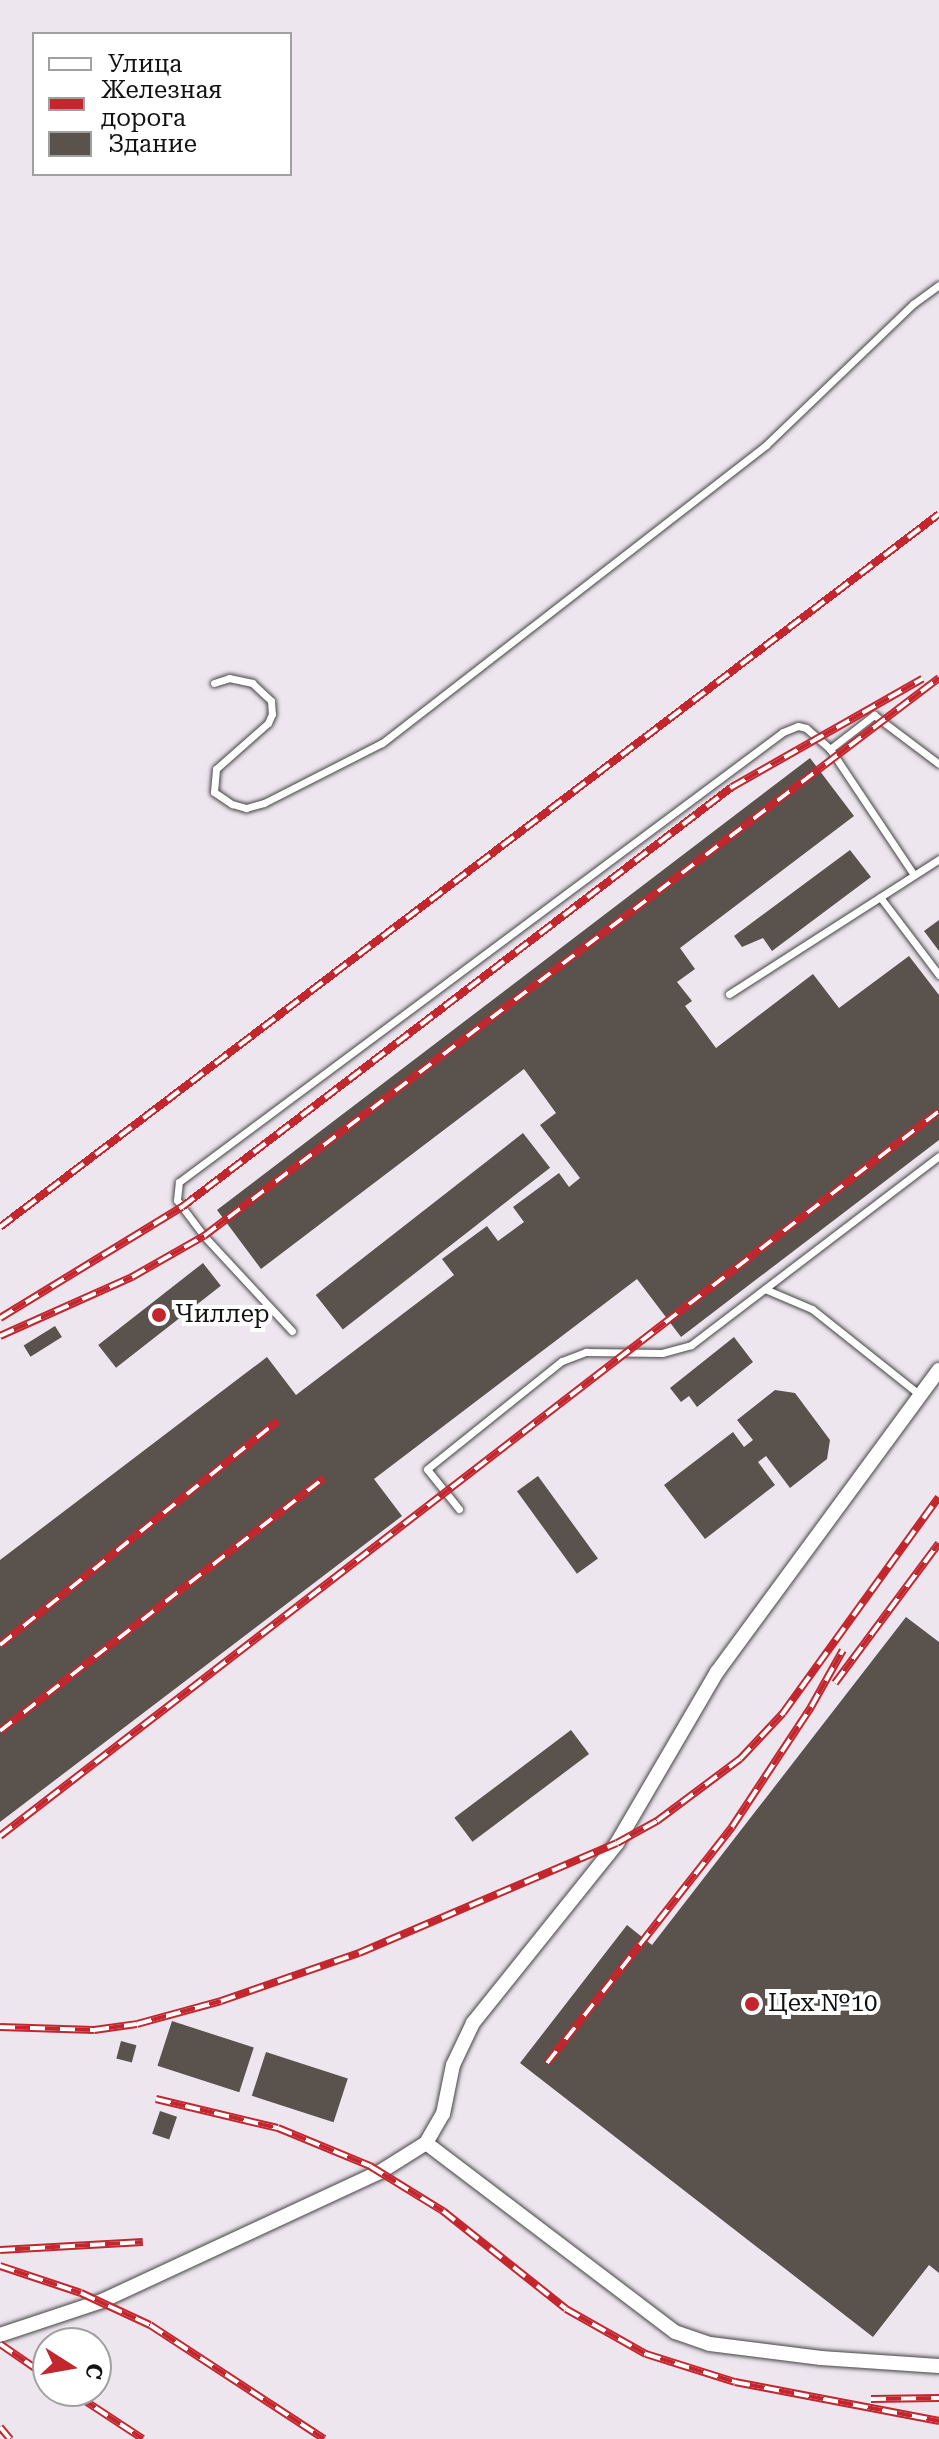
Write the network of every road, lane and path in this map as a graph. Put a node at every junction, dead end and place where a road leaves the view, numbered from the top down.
1 (939, 285) edge
2 (214, 683) dead end
3 (830, 749) junction
4 (939, 764) edge
5 (939, 859) edge
6 (914, 875) junction
7 (880, 897) junction
8 (939, 975) edge
9 (729, 994) dead end
10 (939, 1156) edge
11 (765, 1289) junction
12 (292, 1331) dead end
13 (939, 1370) edge
14 (920, 1395) junction
15 (459, 1509) dead end
16 (426, 2143) junction
17 (0, 2335) edge
18 (939, 2366) edge

1 - 2 lane
3 - 4 lane
3 - 6 lane
3 - 12 lane
5 - 6 lane
6 - 7 lane
7 - 8 lane
7 - 9 lane
10 - 11 lane
11 - 14 lane
11 - 15 lane
13 - 14 street
14 - 16 street
16 - 17 street
16 - 18 street

